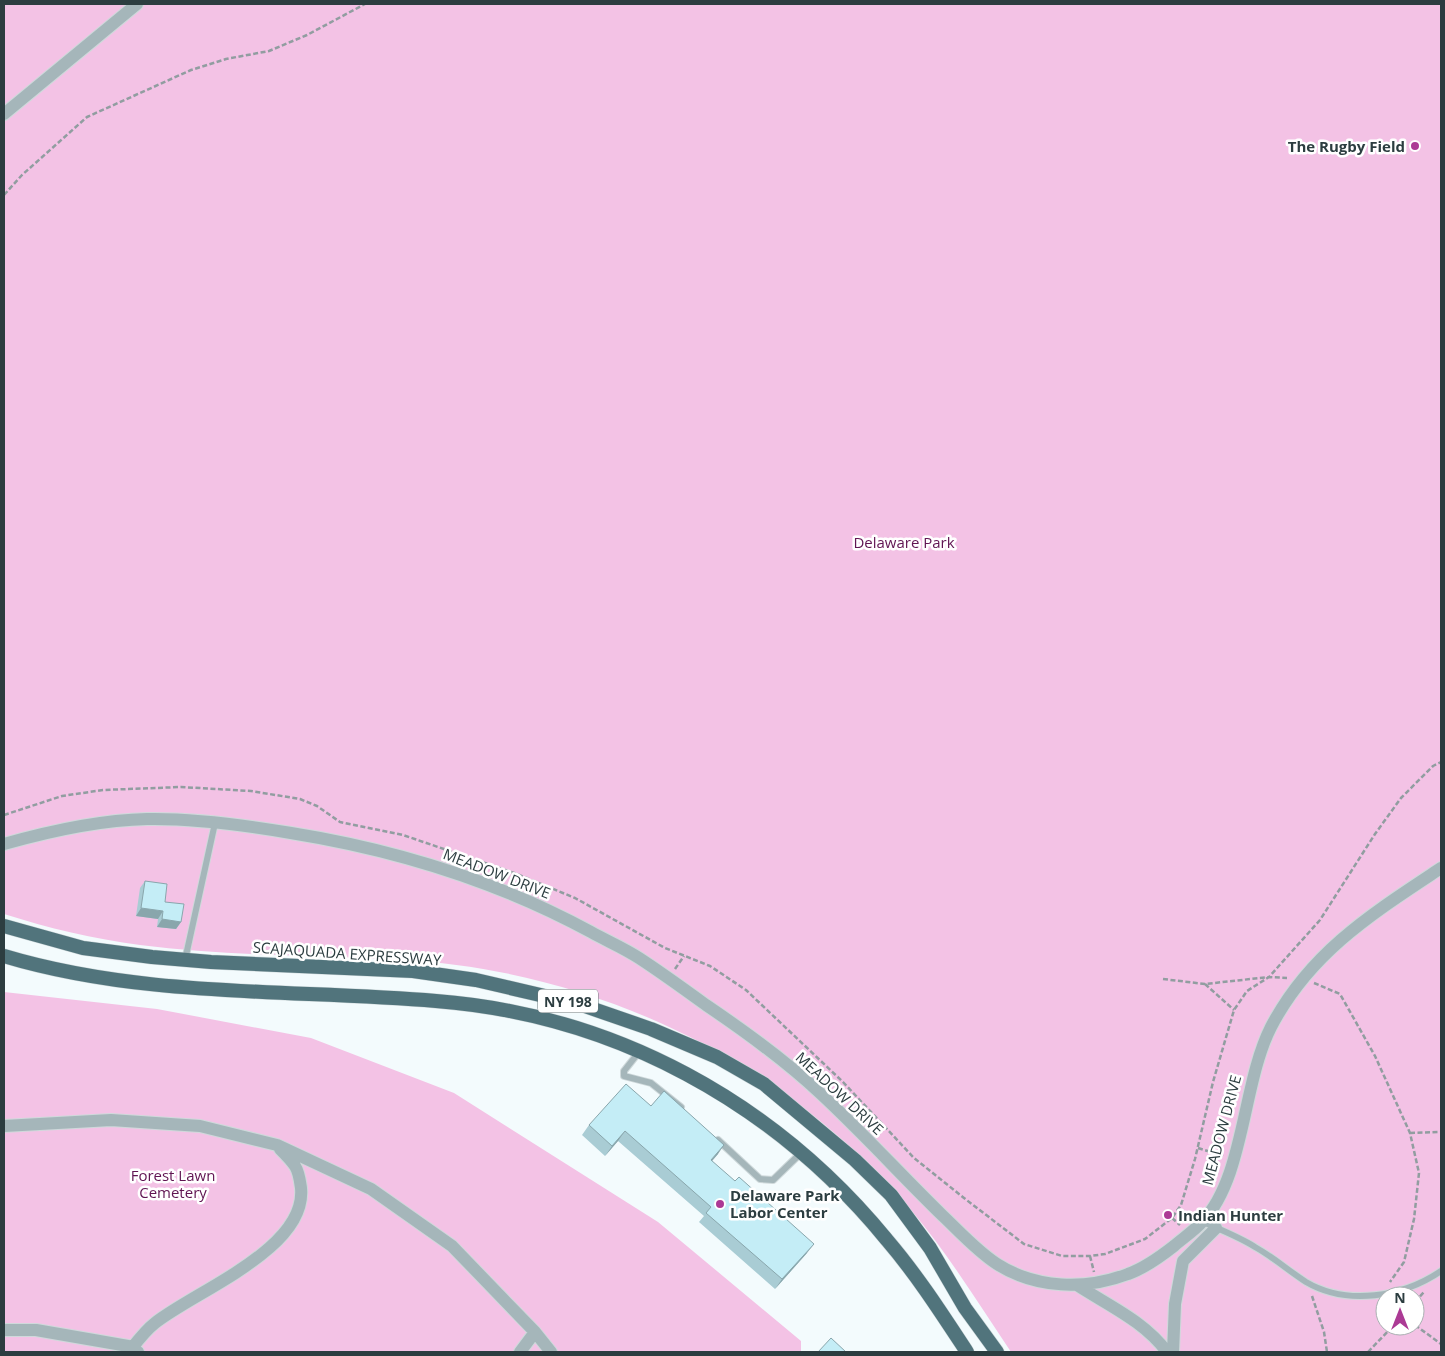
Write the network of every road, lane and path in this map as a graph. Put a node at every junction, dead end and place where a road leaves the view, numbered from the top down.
1 (137, 4) edge
2 (365, 4) edge
3 (4, 114) edge
4 (4, 195) edge
5 (1441, 762) edge
6 (4, 815) edge
7 (215, 823) junction
8 (4, 844) edge
9 (1441, 868) edge
10 (4, 926) edge
11 (4, 956) edge
12 (185, 960) junction
13 (1269, 977) junction
14 (1303, 978) junction
15 (1162, 979) dead end
16 (1205, 984) junction
17 (1234, 1010) junction
18 (640, 1051) junction
19 (688, 1113) edge
20 (4, 1126) edge
21 (710, 1132) edge
22 (1441, 1132) edge
23 (1410, 1133) junction
24 (276, 1145) junction
25 (1198, 1148) junction
26 (802, 1152) junction
27 (1233, 1159) junction
28 (1204, 1222) junction
29 (1216, 1228) junction
30 (1441, 1271) edge
31 (1308, 1282) junction
32 (1077, 1285) junction
33 (1388, 1286) edge
34 (1412, 1286) edge
35 (1375, 1294) edge
36 (4, 1330) edge
37 (535, 1332) junction
38 (1425, 1332) edge
39 (1383, 1336) edge
40 (1441, 1344) edge
41 (135, 1350) edge
42 (520, 1352) edge
43 (550, 1352) edge
44 (967, 1352) edge
45 (997, 1352) edge
46 (1168, 1352) edge
47 (1173, 1352) edge
48 (1328, 1352) edge
49 (1368, 1352) edge

1 - 3 street
2 - 4 path
5 - 13 path
6 - 25 path
7 - 8 street, MEADOW DRIVE
7 - 12 lane
7 - 32 street, MEADOW DRIVE
9 - 14 street, MEADOW DRIVE
10 - 12 highway, SCAJAQUADA EXPRESSWAY / NY 198
11 - 18 highway, NY 198
12 - 45 highway, SCAJAQUADA EXPRESSWAY / NY 198
13 - 14 path
13 - 16 path
13 - 17 path
14 - 23 path
14 - 27 street, MEADOW DRIVE
15 - 16 path
16 - 17 path
17 - 25 path
18 - 19 lane
18 - 26 highway, NY 198
20 - 24 street
21 - 26 lane
22 - 23 path
23 - 33 path
24 - 37 street
24 - 41 street
25 - 27 path
26 - 44 highway, NY 198
27 - 28 street, MEADOW DRIVE
28 - 29 lane
28 - 32 street, MEADOW DRIVE
29 - 31 lane
29 - 47 street
30 - 34 lane
31 - 35 lane
31 - 48 path
32 - 46 street
36 - 41 street
37 - 42 street
37 - 43 street
38 - 40 path
39 - 49 path

